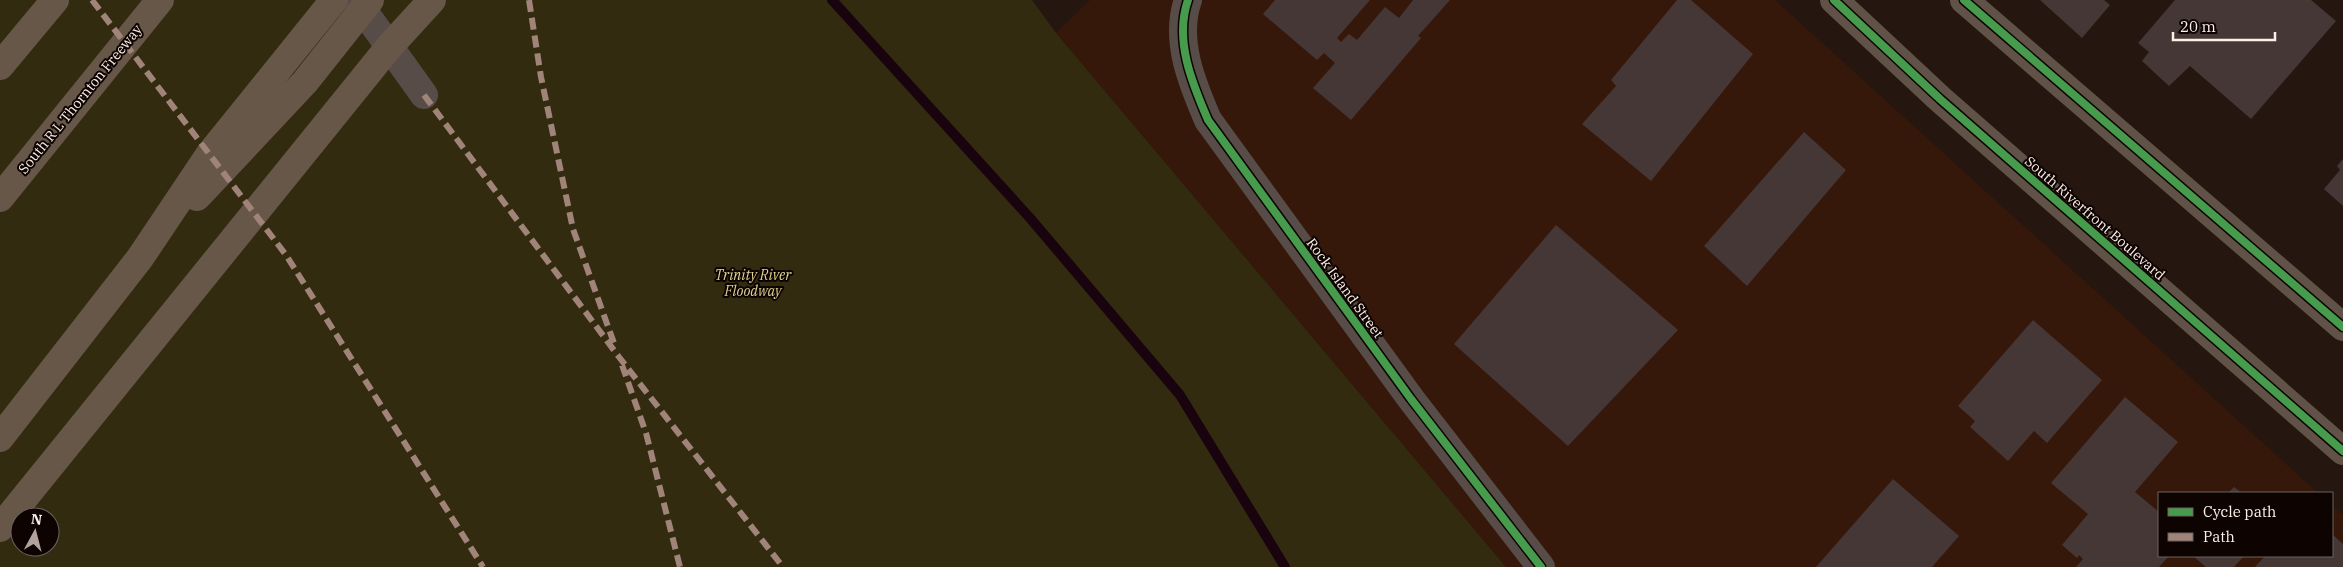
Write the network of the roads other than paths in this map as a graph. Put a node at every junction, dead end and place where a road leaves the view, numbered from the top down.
1 (55, 0) edge
2 (160, 0) edge
3 (334, 0) edge
4 (356, 0) edge
5 (370, 0) edge
6 (432, 0) edge
7 (1188, 0) edge
8 (1834, 0) edge
9 (1964, 0) edge
10 (0, 66) edge
11 (424, 95) dead end
12 (0, 198) edge
13 (140, 258) junction
14 (2343, 327) edge
15 (0, 438) edge
16 (2343, 451) edge
17 (0, 528) edge
18 (1542, 567) edge

1 - 10 highway
2 - 12 highway, South R L Thornton Freeway
3 - 13 highway
4 - 11 street
5 - 13 highway
6 - 17 highway
7 - 18 street, Rock Island Street
8 - 16 main road, South Riverfront Boulevard
9 - 14 main road
13 - 15 highway

